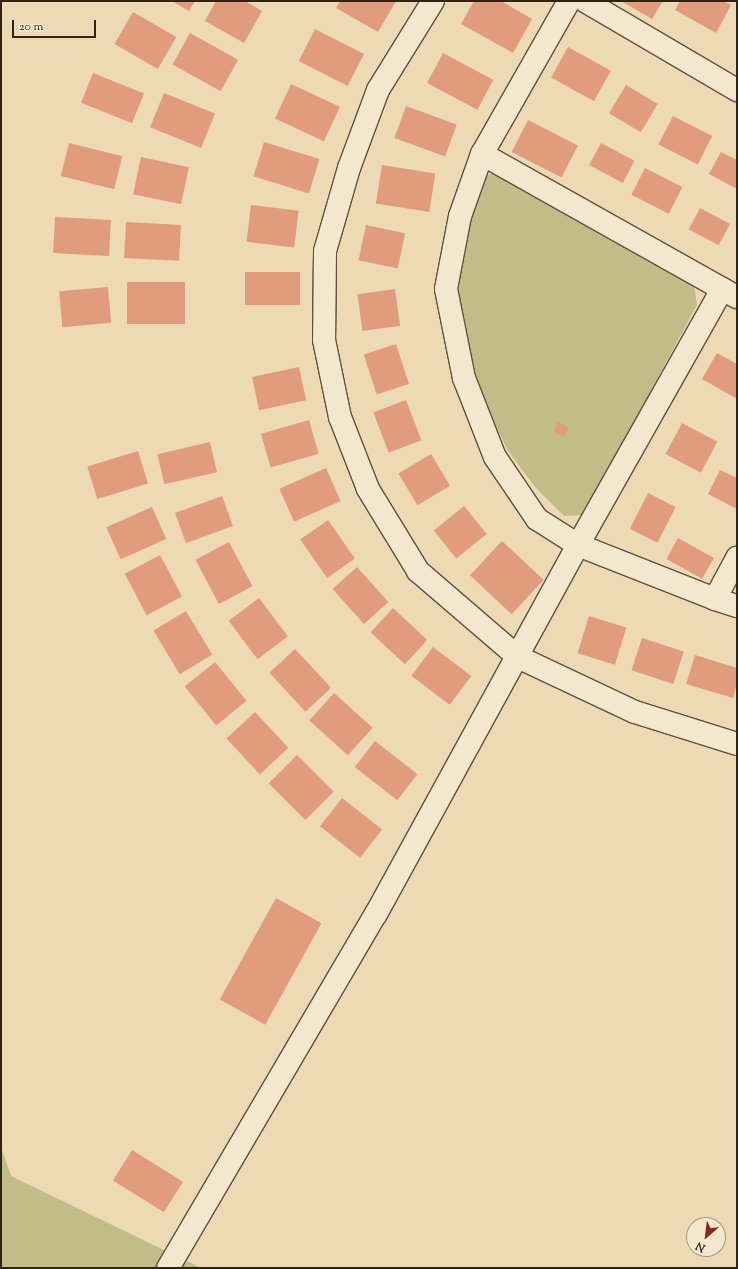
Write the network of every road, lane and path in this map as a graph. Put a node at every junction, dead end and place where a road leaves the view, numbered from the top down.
1 (433, 1) edge
2 (569, 1) edge
3 (585, 1) edge
4 (737, 90) edge
5 (482, 154) junction
6 (730, 293) edge
7 (578, 545) junction
8 (737, 558) edge
9 (715, 599) junction
10 (737, 606) edge
11 (518, 657) junction
12 (737, 744) edge
13 (168, 1268) edge

1 - 11 street
2 - 5 street
3 - 4 street
5 - 6 street
5 - 7 street
6 - 7 street
7 - 9 street
7 - 11 street
8 - 9 street
9 - 10 street
11 - 12 street
11 - 13 street

